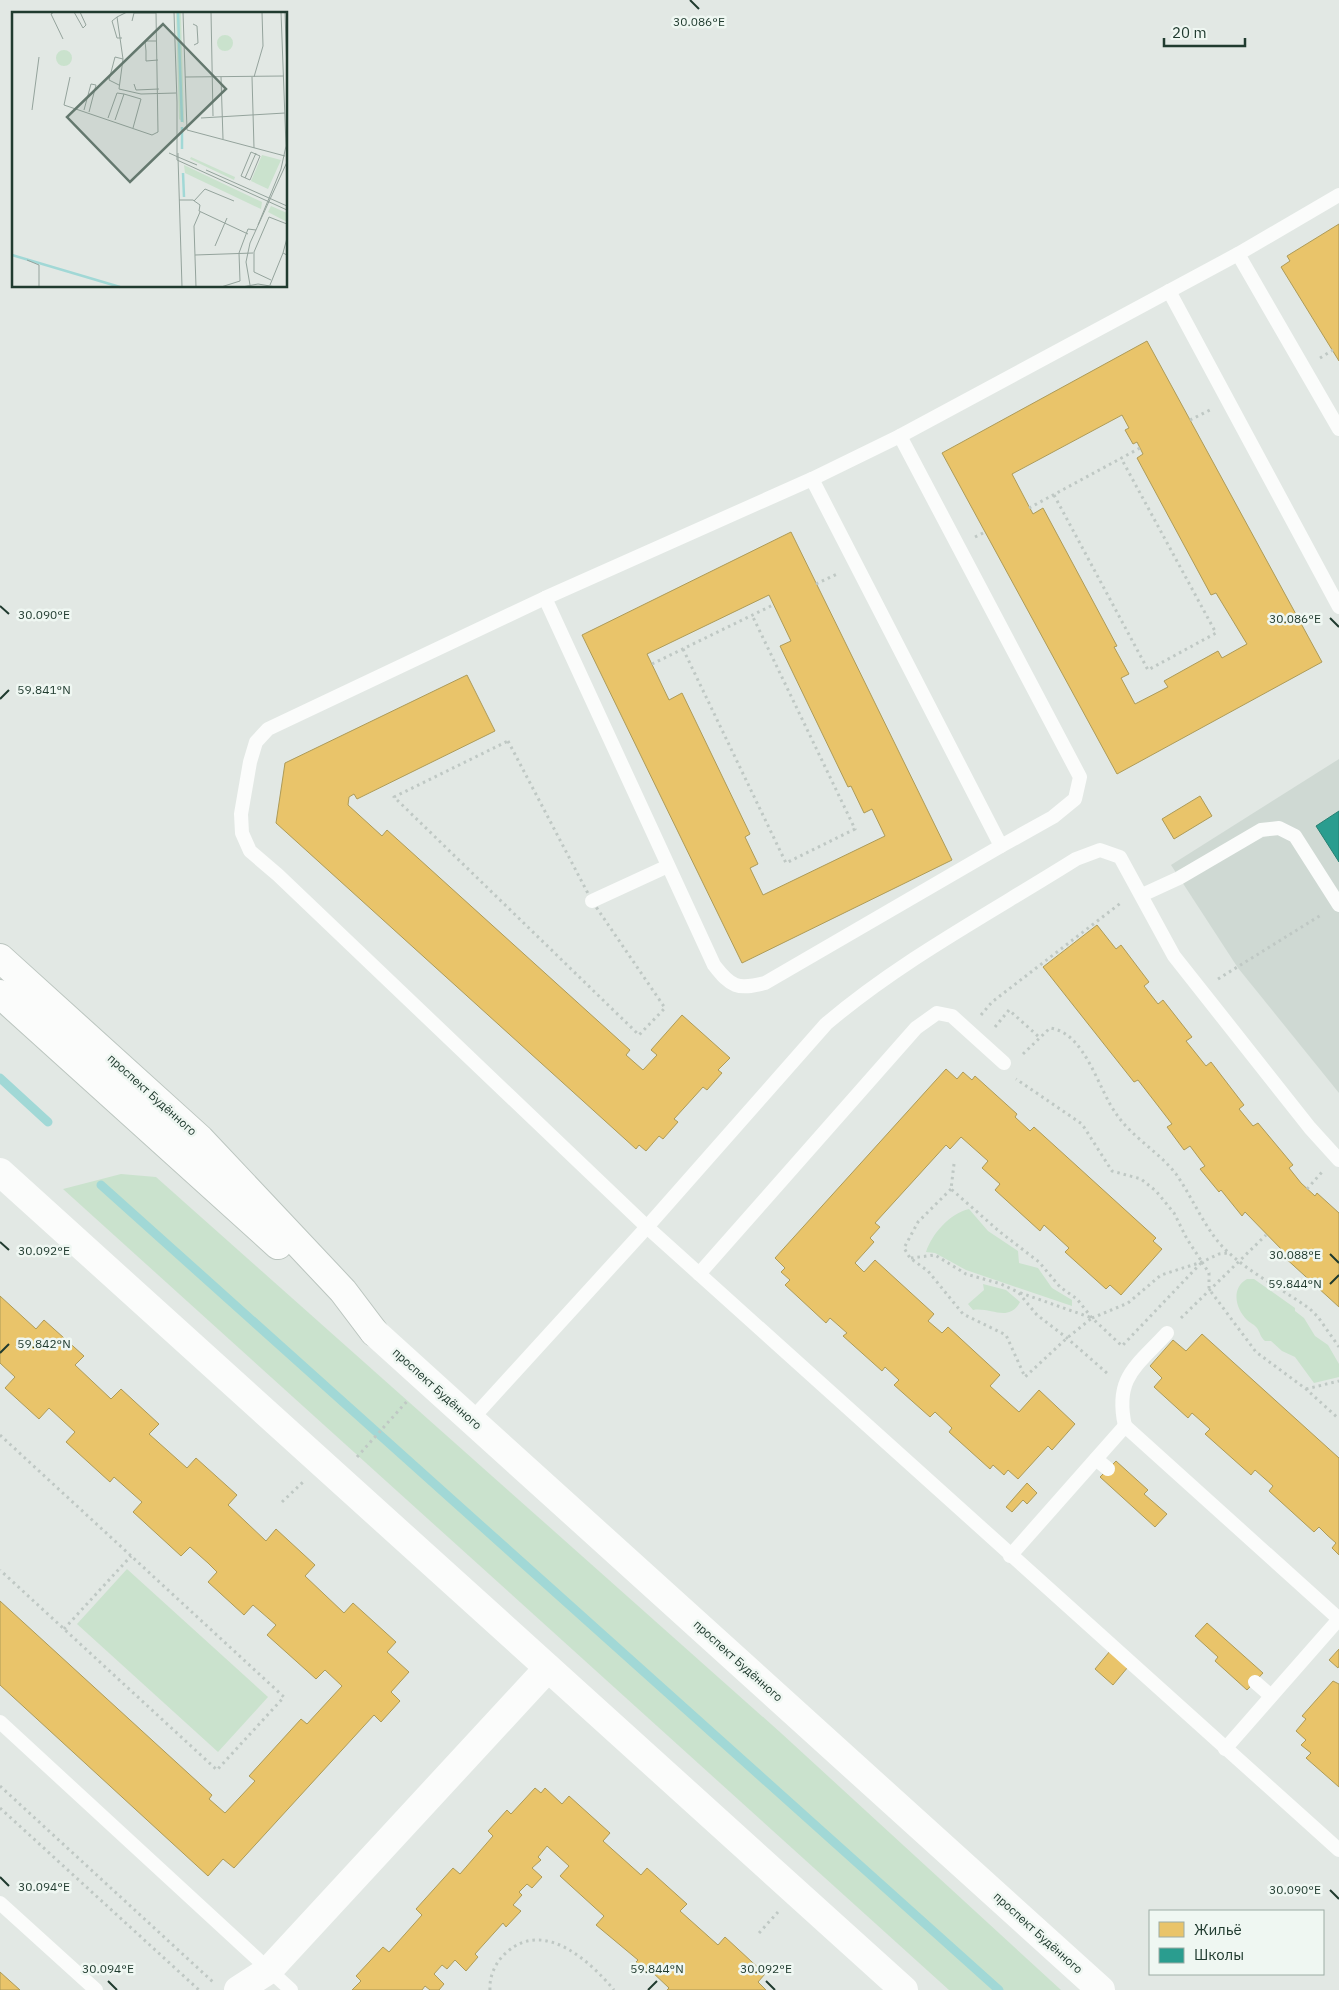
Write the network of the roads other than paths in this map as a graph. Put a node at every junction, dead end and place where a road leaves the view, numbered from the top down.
1 (1339, 195) edge
2 (1238, 254) junction
3 (1169, 291) junction
4 (1339, 429) edge
5 (900, 436) junction
6 (812, 479) junction
7 (544, 598) junction
8 (1339, 607) edge
9 (1001, 846) junction
10 (668, 866) junction
11 (1142, 895) junction
12 (592, 901) road end
13 (1338, 904) edge
14 (0, 958) edge
15 (0, 994) edge
16 (1004, 1063) road end
17 (1339, 1160) edge
18 (0, 1172) edge
19 (647, 1227) junction
20 (699, 1274) junction
21 (374, 1332) junction
22 (1167, 1333) road end
23 (471, 1420) junction
24 (1125, 1426) junction
25 (1096, 1459) junction
26 (1108, 1469) dead end
27 (1010, 1556) junction
28 (1339, 1619) edge
29 (548, 1668) junction
30 (1255, 1682) dead end
31 (1271, 1696) junction
32 (0, 1722) edge
33 (1225, 1749) junction
34 (1339, 1850) edge
35 (0, 1903) edge
36 (269, 1970) junction
37 (226, 1987) edge
38 (96, 1990) edge
39 (291, 1990) edge
40 (904, 1990) edge
41 (1101, 1990) edge

1 - 2 lane
2 - 3 lane
2 - 4 lane
3 - 5 lane
3 - 8 lane
5 - 6 lane
5 - 9 lane
6 - 7 lane
6 - 9 lane
7 - 10 lane
7 - 19 lane
9 - 10 lane
10 - 12 lane
11 - 13 lane
11 - 17 lane
11 - 19 lane
14 - 21 street, проспект Будённого
15 - 21 street, проспект Будённого
16 - 20 lane
18 - 29 street
19 - 20 lane
19 - 23 lane
20 - 27 lane
21 - 23 street, проспект Будённого
22 - 24 lane
23 - 41 street, проспект Будённого
24 - 25 lane
24 - 28 lane
25 - 26 lane
25 - 27 lane
27 - 33 lane
28 - 31 lane
29 - 36 street
29 - 40 street
30 - 31 lane
31 - 33 lane
32 - 36 lane
33 - 34 lane
35 - 38 lane
36 - 37 street
36 - 39 lane

